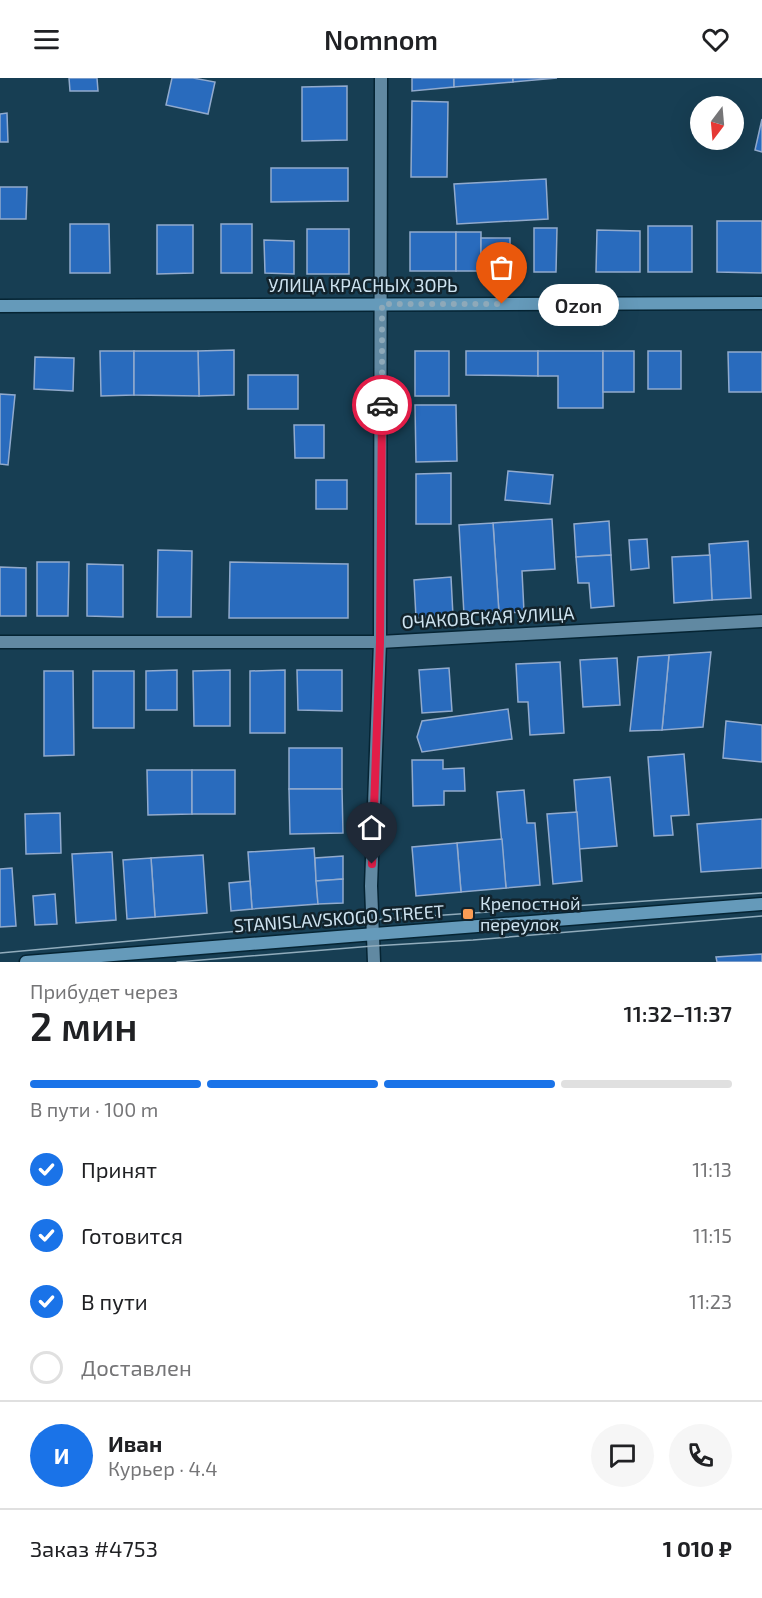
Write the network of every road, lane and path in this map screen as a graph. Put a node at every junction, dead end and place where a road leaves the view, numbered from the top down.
1 (381, 78) edge
2 (762, 303) edge
3 (382, 304) junction
4 (0, 306) edge
5 (762, 621) edge
6 (0, 642) edge
7 (380, 642) junction
8 (762, 904) edge
9 (372, 934) junction
10 (26, 962) edge
11 (374, 962) edge

1 - 3 street
2 - 3 street, УЛИЦА КРАСНЫХ ЗОРЬ
3 - 4 street, УЛИЦА КРАСНЫХ ЗОРЬ
3 - 7 street
5 - 7 street, ОЧАКОВСКАЯ УЛИЦА
6 - 7 street, ОЧАКОВСКАЯ УЛИЦА
7 - 9 street
8 - 9 street, STANISLAVSKOGO STREET
9 - 10 street, STANISLAVSKOGO STREET
9 - 11 street

